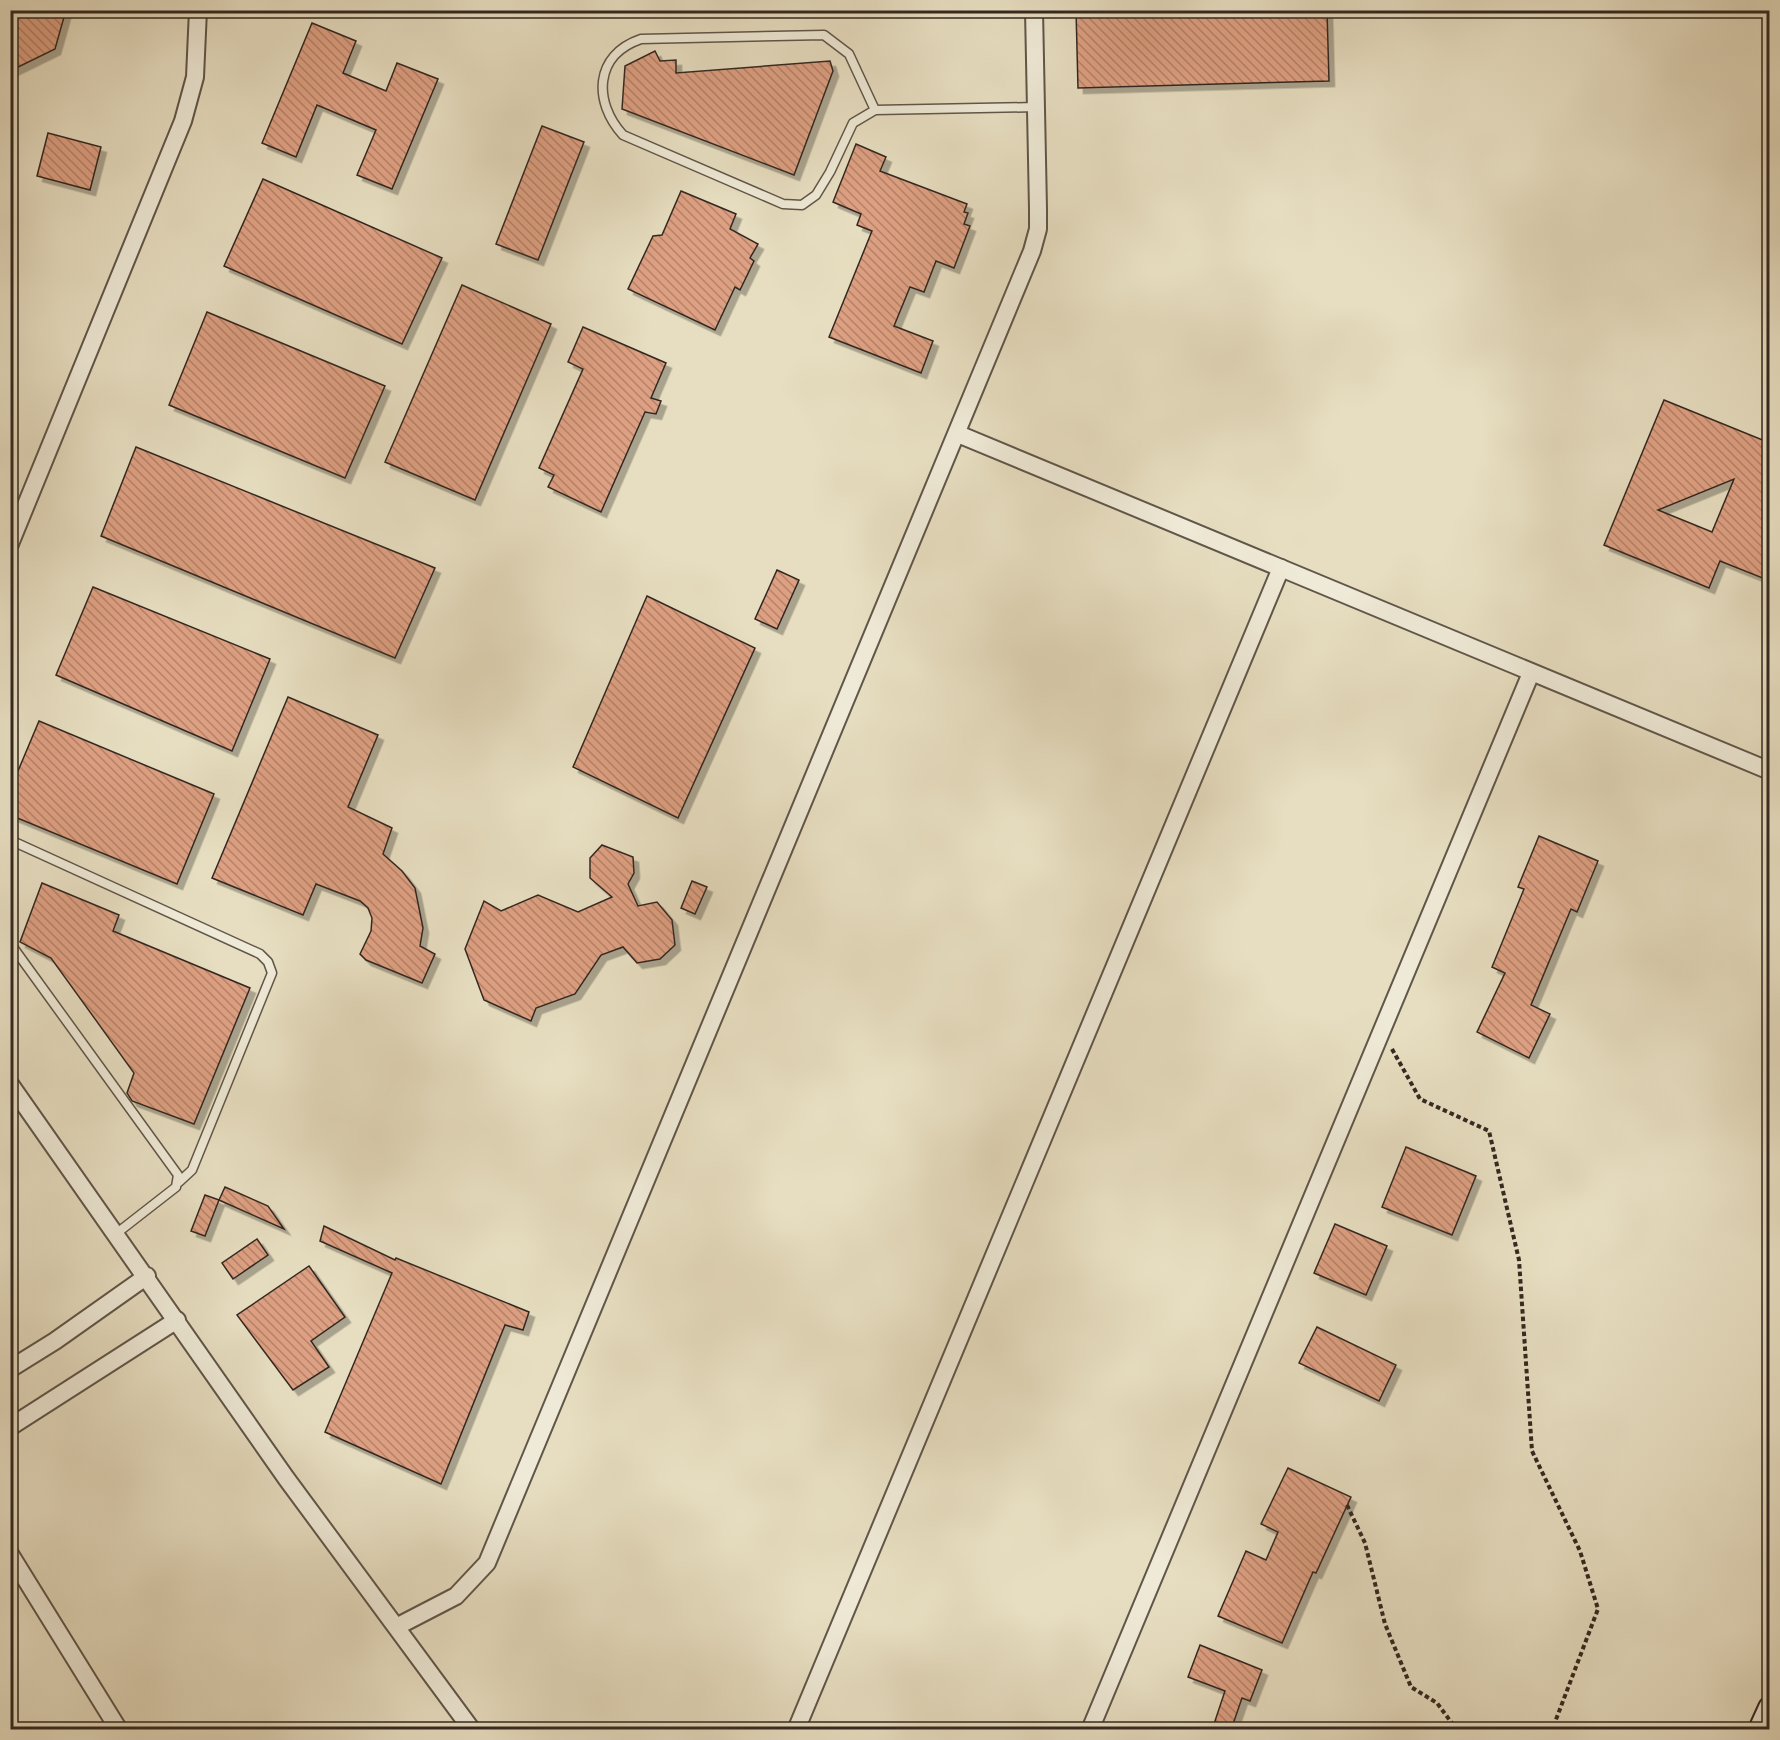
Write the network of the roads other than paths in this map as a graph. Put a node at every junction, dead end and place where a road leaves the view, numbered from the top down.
1 (198, 10) edge
2 (1034, 10) edge
3 (1037, 107) junction
4 (875, 110) junction
5 (957, 434) junction
6 (10, 544) edge
7 (1281, 568) junction
8 (1531, 673) junction
9 (1770, 771) edge
10 (10, 840) edge
11 (10, 943) edge
12 (10, 1084) edge
13 (179, 1182) junction
14 (117, 1233) junction
15 (147, 1276) junction
16 (177, 1320) junction
17 (10, 1369) edge
18 (10, 1427) edge
19 (10, 1554) edge
20 (398, 1626) junction
21 (1770, 1708) edge
22 (119, 1730) edge
23 (472, 1730) edge
24 (796, 1730) edge
25 (1090, 1730) edge
26 (1760, 1730) edge

1 - 6 street
2 - 3 street
3 - 4 lane
3 - 5 street
4 - 4 lane
5 - 7 street
5 - 20 street
7 - 8 street
7 - 24 street
8 - 9 street
8 - 25 street
10 - 13 lane
11 - 13 lane
12 - 14 street
13 - 14 lane
14 - 15 street
15 - 16 street
15 - 17 street
16 - 18 street
16 - 20 street
19 - 22 street
20 - 23 street
21 - 26 main road

